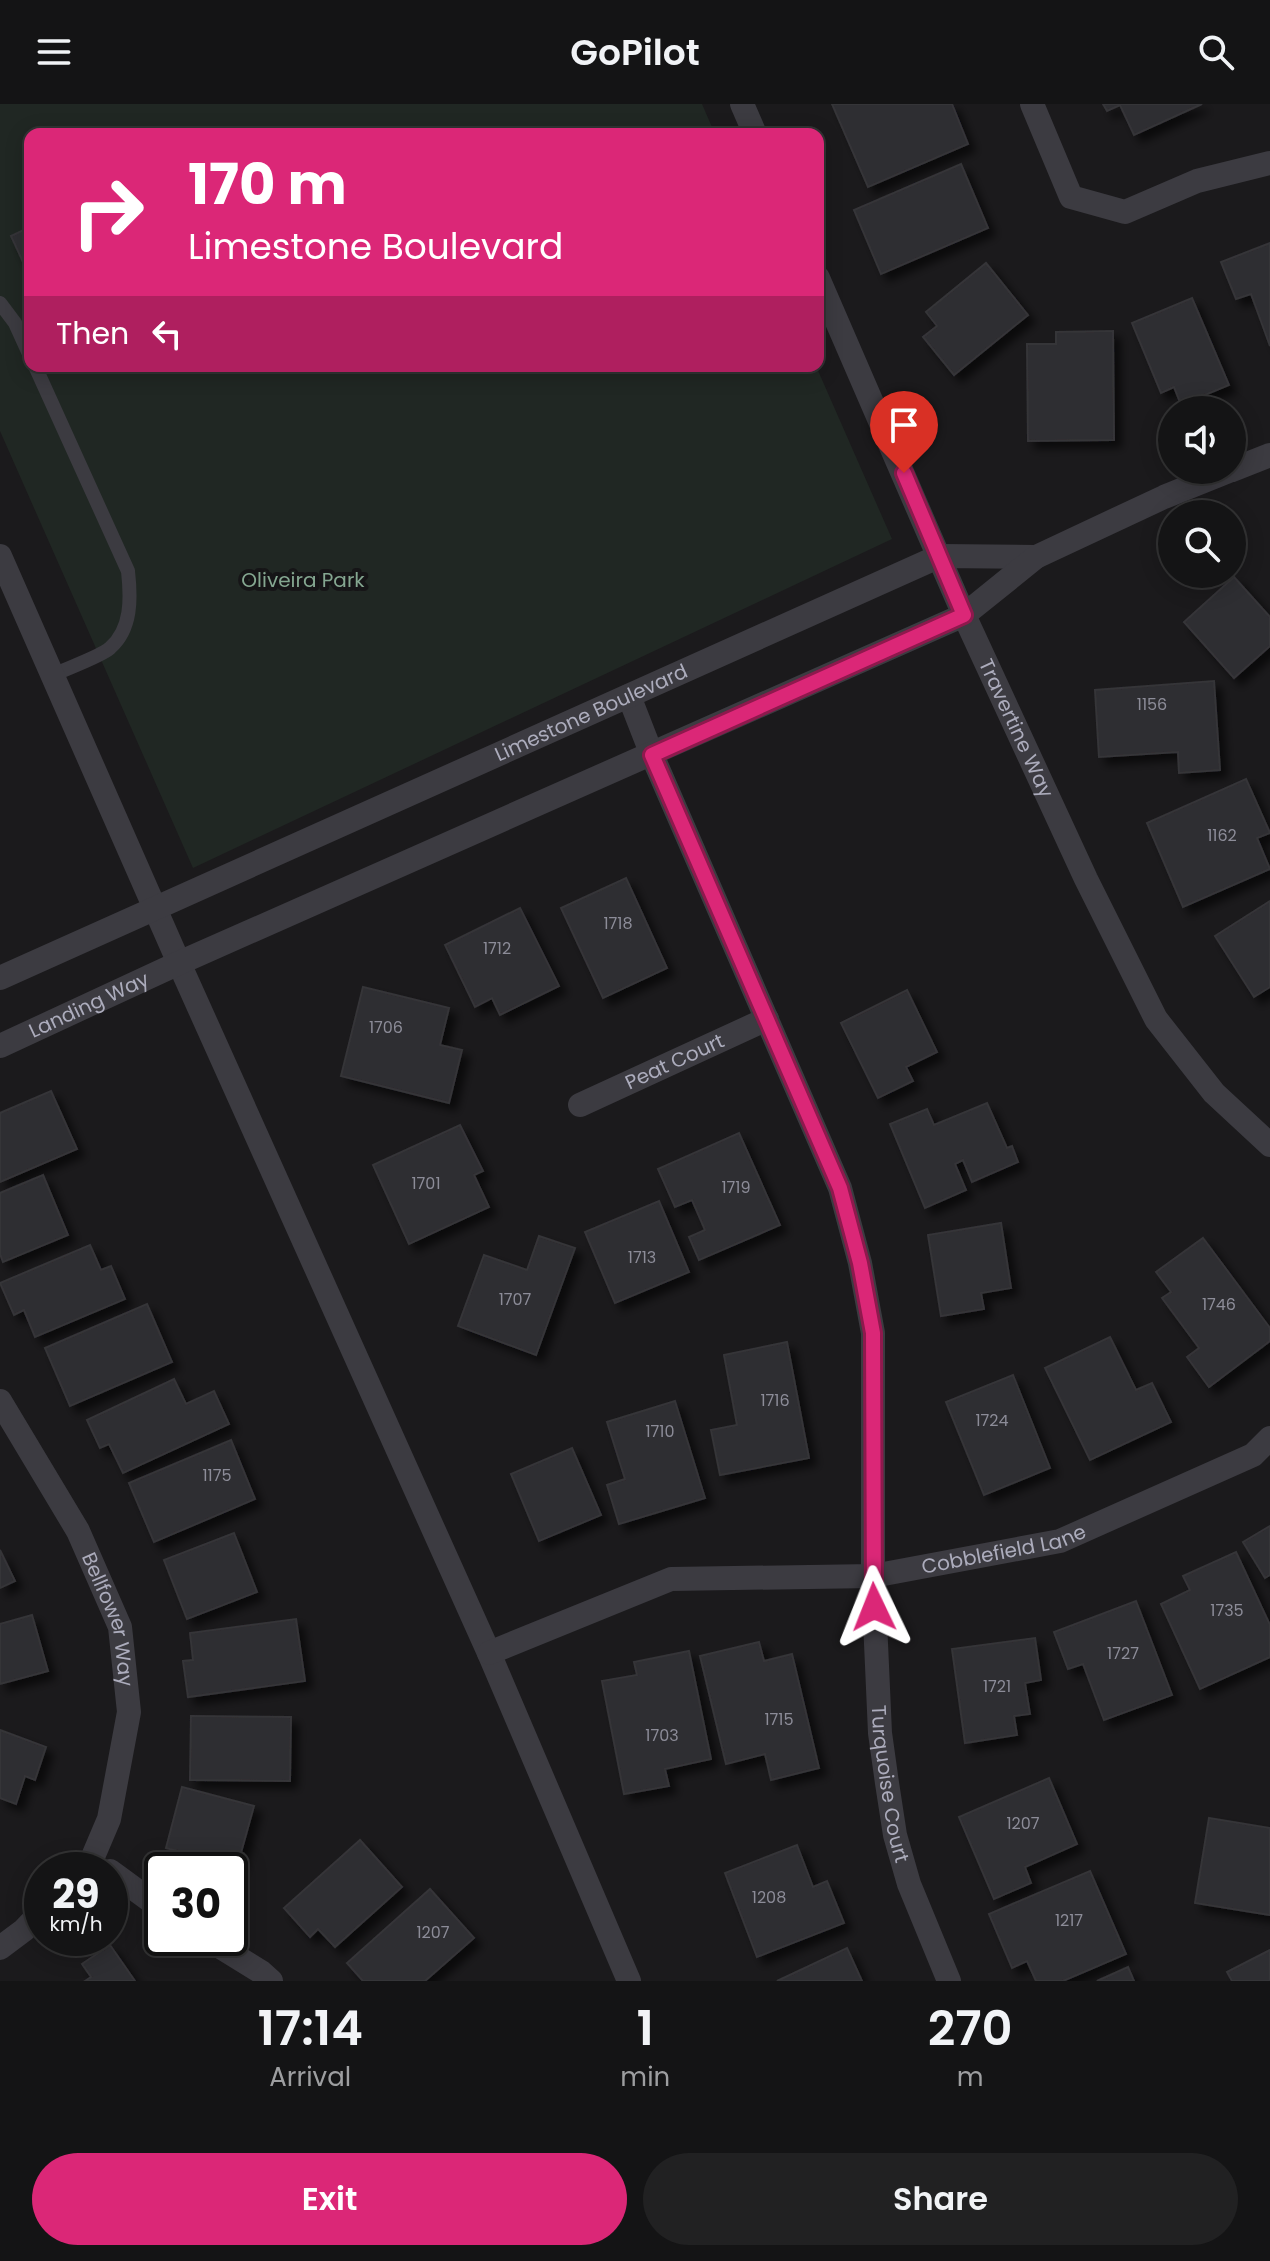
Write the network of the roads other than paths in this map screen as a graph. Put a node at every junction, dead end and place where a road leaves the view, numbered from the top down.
1 (742, 104) edge
2 (1032, 104) edge
3 (752, 128) edge
4 (1270, 163) edge
5 (824, 292) edge
6 (0, 303) edge
7 (24, 343) edge
8 (38, 372) edge
9 (1270, 455) edge
10 (1246, 464) edge
11 (1197, 484) edge
12 (0, 556) edge
13 (940, 556) junction
14 (1036, 557) junction
15 (964, 615) junction
16 (53, 675) junction
17 (629, 696) junction
18 (652, 755) junction
19 (156, 908) junction
20 (179, 963) junction
21 (0, 978) edge
22 (767, 1019) junction
23 (0, 1046) edge
24 (580, 1105) dead end
25 (1270, 1145) edge
26 (0, 1401) edge
27 (8, 1434) edge
28 (1270, 1438) edge
29 (873, 1576) junction
30 (489, 1653) junction
31 (102, 1852) edge
32 (24, 1930) edge
33 (0, 1948) edge
34 (235, 1956) edge
35 (271, 1981) edge
36 (629, 1981) edge
37 (949, 1981) edge

1 - 3 street
2 - 4 street
5 - 13 street, Travertine Way
6 - 7 lane
8 - 16 lane
9 - 10 street, Limestone Boulevard
11 - 14 street, Limestone Boulevard
12 - 16 street
13 - 14 street, Limestone Boulevard
13 - 15 street, Travertine Way
13 - 17 street, Limestone Boulevard
14 - 15 street, Limestone Boulevard
15 - 18 street, Limestone Boulevard
15 - 25 street, Travertine Way
16 - 19 street
17 - 18 street, Turquoise Court
17 - 19 street, Limestone Boulevard
18 - 20 street, Limestone Boulevard
18 - 22 street, Turquoise Court
19 - 20 street
19 - 21 street
20 - 23 street, Landing Way
20 - 30 street
22 - 24 street, Peat Court
22 - 29 street, Turquoise Court
26 - 27 street, Bellfower Way
27 - 31 street, Bellfower Way
28 - 29 street, Cobblefield Lane
29 - 30 street, Cobblefield Lane
29 - 37 street, Turquoise Court
30 - 36 street
32 - 33 street
34 - 35 street

